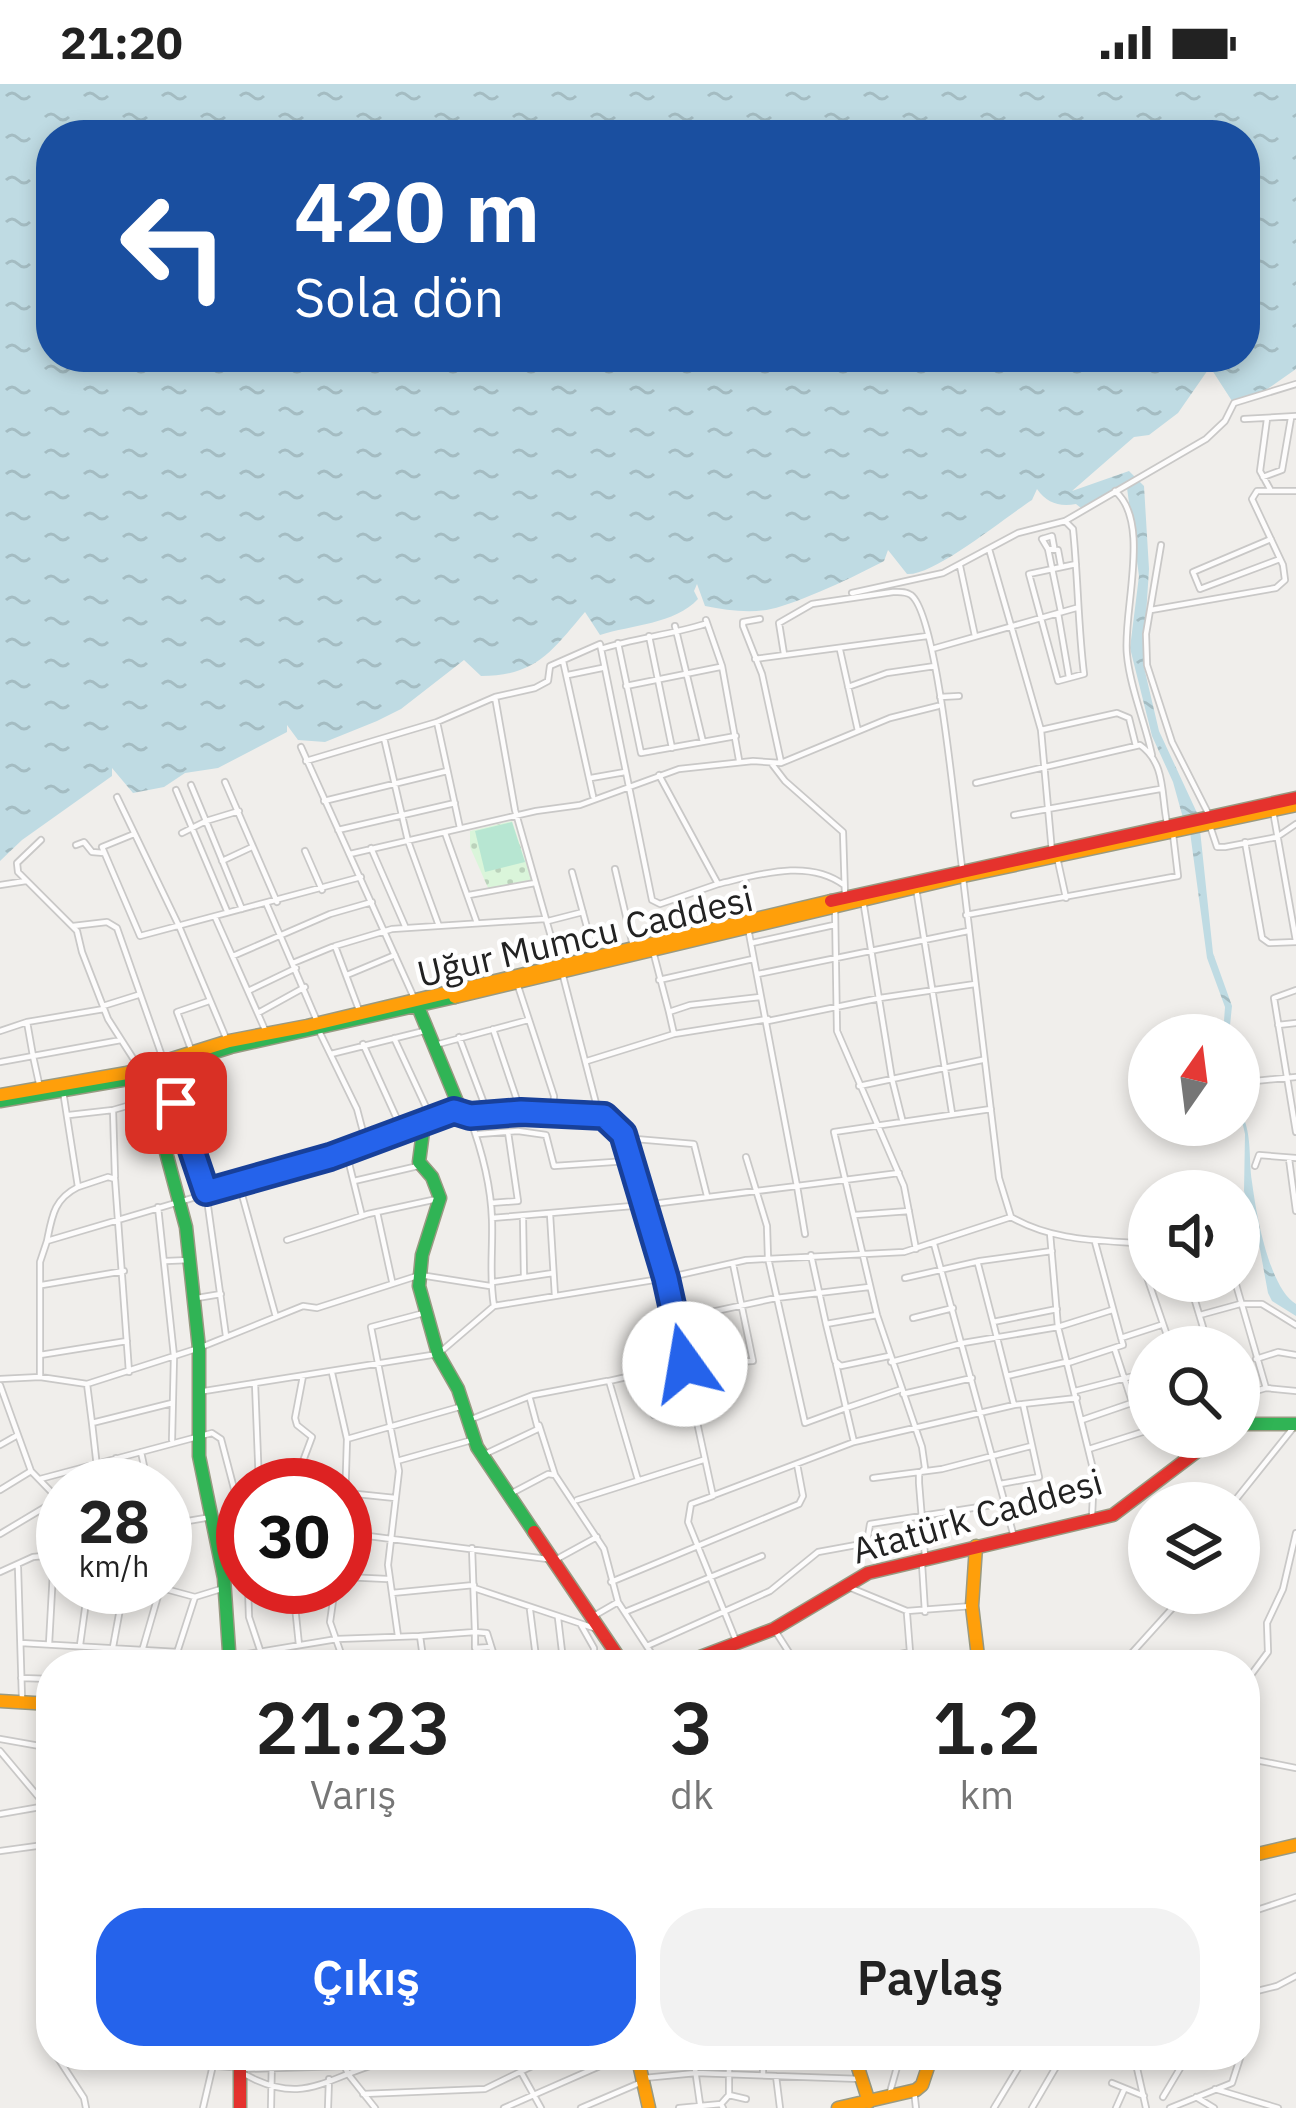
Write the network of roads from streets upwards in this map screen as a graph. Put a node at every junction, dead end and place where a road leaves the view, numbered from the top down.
1 (1296, 384) edge
2 (1294, 417) edge
3 (1244, 419) dead end
4 (1267, 419) junction
5 (1263, 477) junction
6 (1270, 490) junction
7 (1115, 491) junction
8 (1296, 491) edge
9 (1065, 521) junction
10 (1271, 539) junction
11 (1161, 545) dead end
12 (989, 549) junction
13 (1280, 559) junction
14 (1076, 564) junction
15 (961, 566) junction
16 (1061, 566) junction
17 (1051, 568) junction
18 (847, 596) junction
19 (1078, 608) junction
20 (1150, 610) junction
21 (1059, 612) junction
22 (760, 619) dead end
23 (1040, 619) junction
24 (1013, 628) junction
25 (676, 630) junction
26 (928, 636) junction
27 (649, 637) junction
28 (976, 637) junction
29 (618, 644) junction
30 (601, 649) junction
31 (932, 649) junction
32 (840, 650) junction
33 (784, 654) junction
34 (755, 659) junction
35 (563, 661) junction
36 (935, 666) junction
37 (722, 667) junction
38 (602, 668) junction
39 (688, 673) junction
40 (568, 675) junction
41 (1069, 677) junction
42 (658, 680) junction
43 (626, 686) junction
44 (848, 687) junction
45 (959, 696) dead end
46 (495, 697) junction
47 (940, 701) junction
48 (437, 722) junction
49 (1040, 730) junction
50 (858, 731) junction
51 (736, 736) junction
52 (384, 738) junction
53 (703, 742) junction
54 (1136, 746) junction
55 (302, 748) dead end
56 (672, 748) junction
57 (1153, 755) junction
58 (305, 761) junction
59 (740, 762) junction
60 (782, 763) junction
61 (772, 764) junction
62 (1046, 766) junction
63 (447, 771) junction
64 (625, 772) junction
65 (659, 775) junction
66 (591, 778) junction
67 (225, 782) dead end
68 (394, 783) junction
69 (976, 783) dead end
70 (191, 785) dead end
71 (628, 788) junction
72 (1160, 788) junction
73 (176, 790) dead end
74 (117, 797) dead end
75 (594, 799) junction
76 (324, 801) junction
77 (1296, 802) edge
78 (455, 803) junction
79 (1051, 808) junction
80 (239, 811) junction
81 (1273, 811) junction
82 (1014, 815) dead end
83 (401, 816) junction
84 (517, 816) junction
85 (206, 821) junction
86 (1206, 824) junction
87 (1296, 824) edge
88 (193, 827) junction
89 (460, 829) junction
90 (338, 830) junction
91 (1178, 830) junction
92 (182, 832) dead end
93 (445, 832) junction
94 (134, 834) junction
95 (1277, 837) junction
96 (41, 840) dead end
97 (409, 841) junction
98 (1245, 842) junction
99 (76, 845) dead end
100 (252, 848) junction
101 (371, 848) junction
102 (305, 851) dead end
103 (104, 853) junction
104 (350, 854) junction
105 (1055, 855) junction
106 (222, 861) junction
107 (615, 869) dead end
108 (572, 872) dead end
109 (361, 877) junction
110 (745, 878) junction
111 (963, 878) junction
112 (26, 880) junction
113 (535, 883) junction
114 (0, 884) edge
115 (718, 884) junction
116 (916, 888) junction
117 (322, 890) junction
118 (470, 896) junction
119 (1066, 898) junction
120 (841, 899) junction
121 (863, 900) junction
122 (277, 902) junction
123 (372, 902) junction
124 (267, 905) junction
125 (242, 909) junction
126 (583, 912) junction
127 (228, 913) junction
128 (966, 915) junction
129 (215, 916) junction
130 (134, 920) junction
131 (546, 920) junction
132 (113, 922) junction
133 (477, 923) junction
134 (750, 924) junction
135 (836, 925) junction
136 (74, 926) junction
137 (179, 926) junction
138 (440, 926) junction
139 (406, 927) junction
140 (384, 930) junction
141 (968, 931) junction
142 (280, 935) junction
143 (925, 938) junction
144 (1296, 941) edge
145 (752, 943) junction
146 (335, 946) junction
147 (634, 948) junction
148 (871, 948) junction
149 (653, 950) junction
150 (835, 955) junction
151 (233, 956) junction
152 (395, 956) junction
153 (595, 958) junction
154 (754, 958) junction
155 (294, 965) junction
156 (561, 969) junction
157 (758, 974) junction
158 (347, 975) junction
159 (659, 980) junction
160 (517, 983) junction
161 (974, 984) junction
162 (304, 988) junction
163 (932, 990) junction
164 (1296, 990) edge
165 (248, 991) junction
166 (139, 995) junction
167 (760, 997) junction
168 (880, 998) junction
169 (209, 1000) junction
170 (417, 1003) junction
171 (104, 1007) junction
172 (838, 1007) junction
173 (258, 1012) junction
174 (669, 1012) junction
175 (360, 1013) junction
176 (529, 1020) junction
177 (768, 1020) junction
178 (27, 1022) junction
179 (1296, 1023) edge
180 (1278, 1025) junction
181 (318, 1027) junction
182 (493, 1029) junction
183 (428, 1030) junction
184 (0, 1031) edge
185 (674, 1034) junction
186 (267, 1037) junction
187 (459, 1037) junction
188 (394, 1038) junction
189 (121, 1040) junction
190 (227, 1041) junction
191 (363, 1044) junction
192 (435, 1045) junction
193 (193, 1052) junction
194 (331, 1054) junction
195 (33, 1056) junction
196 (984, 1059) junction
197 (587, 1060) junction
198 (0, 1062) edge
199 (165, 1064) junction
200 (944, 1070) junction
201 (143, 1071) junction
202 (1296, 1077) edge
203 (1287, 1078) junction
204 (892, 1079) junction
205 (1260, 1081) edge
206 (859, 1086) junction
207 (40, 1088) junction
208 (64, 1091) junction
209 (0, 1098) edge
210 (153, 1098) junction
211 (991, 1109) junction
212 (113, 1110) junction
213 (454, 1111) junction
214 (521, 1112) junction
215 (553, 1113) junction
216 (952, 1113) junction
217 (69, 1114) junction
218 (488, 1114) junction
219 (470, 1116) junction
220 (604, 1116) junction
221 (903, 1121) junction
222 (428, 1122) junction
223 (879, 1124) junction
224 (403, 1130) junction
225 (508, 1132) junction
226 (1296, 1132) edge
227 (476, 1134) junction
228 (624, 1138) junction
229 (365, 1143) junction
230 (346, 1151) junction
231 (746, 1157) dead end
232 (1293, 1159) edge
233 (628, 1161) junction
234 (419, 1166) junction
235 (1255, 1166) dead end
236 (899, 1173) junction
237 (844, 1178) junction
238 (116, 1179) junction
239 (354, 1181) junction
240 (238, 1182) junction
241 (797, 1186) junction
242 (78, 1187) junction
243 (206, 1192) junction
244 (754, 1192) junction
245 (706, 1196) junction
246 (440, 1198) junction
247 (182, 1199) junction
248 (490, 1203) junction
249 (644, 1205) junction
250 (158, 1207) junction
251 (909, 1211) junction
252 (1296, 1211) edge
253 (377, 1212) junction
254 (550, 1214) junction
255 (523, 1216) junction
256 (853, 1216) junction
257 (363, 1217) junction
258 (492, 1217) junction
259 (1011, 1217) junction
260 (121, 1219) junction
261 (1050, 1233) junction
262 (805, 1234) dead end
263 (47, 1240) junction
264 (287, 1240) dead end
265 (1095, 1242) junction
266 (1128, 1242) edge
267 (934, 1244) junction
268 (916, 1249) junction
269 (1052, 1251) junction
270 (861, 1252) junction
271 (811, 1256) junction
272 (768, 1258) junction
273 (190, 1260) junction
274 (165, 1262) junction
275 (733, 1262) junction
276 (977, 1262) junction
277 (124, 1271) junction
278 (942, 1271) junction
279 (553, 1273) junction
280 (420, 1275) junction
281 (524, 1277) junction
282 (664, 1278) junction
283 (905, 1278) dead end
284 (392, 1282) junction
285 (490, 1284) junction
286 (42, 1285) junction
287 (870, 1286) junction
288 (819, 1292) junction
289 (221, 1294) junction
290 (555, 1296) junction
291 (194, 1298) junction
292 (776, 1298) junction
293 (1155, 1302) edge
294 (1196, 1302) edge
295 (1240, 1304) junction
296 (494, 1306) junction
297 (742, 1306) junction
298 (953, 1308) junction
299 (1057, 1310) junction
300 (1112, 1310) junction
301 (424, 1313) junction
302 (1200, 1315) junction
303 (878, 1316) junction
304 (276, 1317) junction
305 (914, 1318) dead end
306 (674, 1320) junction
307 (993, 1322) junction
308 (826, 1324) junction
309 (1163, 1325) joint
310 (1296, 1325) edge
311 (1203, 1326) edge
312 (1246, 1326) edge
313 (371, 1327) junction
314 (1058, 1327) junction
315 (362, 1329) dead end
316 (226, 1337) junction
317 (997, 1337) junction
318 (1121, 1338) junction
319 (127, 1342) junction
320 (963, 1343) junction
321 (199, 1348) junction
322 (1115, 1350) junction
323 (437, 1354) junction
324 (40, 1355) junction
325 (1296, 1355) edge
326 (174, 1356) junction
327 (1260, 1358) edge
328 (890, 1359) junction
329 (377, 1361) junction
330 (1068, 1362) junction
331 (720, 1363) junction
332 (685, 1364) junction
333 (836, 1364) junction
334 (332, 1370) junction
335 (1260, 1371) edge
336 (129, 1372) junction
337 (643, 1372) junction
338 (304, 1375) junction
339 (40, 1376) junction
340 (1007, 1376) junction
341 (1128, 1377) edge
342 (972, 1378) junction
343 (1123, 1378) junction
344 (609, 1381) junction
345 (0, 1382) edge
346 (255, 1383) junction
347 (87, 1384) junction
348 (1266, 1388) junction
349 (1260, 1390) edge
350 (902, 1391) junction
351 (1296, 1391) edge
352 (198, 1392) junction
353 (725, 1392) dead end
354 (1128, 1392) edge
355 (1076, 1395) junction
356 (530, 1399) junction
357 (172, 1403) junction
358 (1022, 1403) junction
359 (1128, 1404) edge
360 (1014, 1405) junction
361 (846, 1408) junction
362 (9, 1411) junction
363 (467, 1413) junction
364 (654, 1415) dead end
365 (982, 1415) junction
366 (0, 1416) edge
367 (1082, 1420) junction
368 (92, 1423) junction
369 (1260, 1424) edge
370 (539, 1425) junction
371 (1296, 1425) edge
372 (391, 1427) junction
373 (916, 1430) junction
374 (198, 1435) junction
375 (17, 1436) junction
376 (1128, 1437) edge
377 (347, 1438) junction
378 (473, 1440) junction
379 (172, 1442) junction
380 (854, 1442) junction
381 (0, 1445) edge
382 (1031, 1446) junction
383 (1089, 1449) junction
384 (141, 1452) junction
385 (482, 1455) junction
386 (992, 1456) junction
387 (96, 1458) edge
388 (116, 1458) edge
389 (142, 1458) edge
390 (227, 1458) edge
391 (259, 1458) edge
392 (304, 1458) edge
393 (347, 1458) edge
394 (1182, 1458) edge
395 (1187, 1458) edge
396 (703, 1460) junction
397 (397, 1461) junction
398 (1183, 1461) junction
399 (797, 1464) junction
400 (31, 1471) junction
401 (922, 1471) junction
402 (36, 1475) edge
403 (555, 1475) junction
404 (873, 1478) dead end
405 (638, 1480) junction
406 (1250, 1482) edge
407 (1000, 1484) junction
408 (0, 1490) edge
409 (510, 1494) junction
410 (372, 1495) edge
411 (713, 1496) junction
412 (394, 1498) junction
413 (575, 1502) junction
414 (1005, 1503) junction
415 (36, 1515) edge
416 (211, 1516) junction
417 (922, 1518) junction
418 (192, 1520) edge
419 (1091, 1522) junction
420 (1296, 1533) edge
421 (0, 1534) edge
422 (216, 1536) edge
423 (372, 1536) edge
424 (597, 1537) junction
425 (389, 1538) junction
426 (1014, 1538) junction
427 (698, 1545) junction
428 (976, 1546) junction
429 (472, 1548) junction
430 (1294, 1549) edge
431 (761, 1556) dead end
432 (36, 1557) edge
433 (923, 1557) junction
434 (555, 1560) junction
435 (18, 1567) junction
436 (0, 1572) edge
437 (711, 1576) junction
438 (372, 1579) edge
439 (389, 1580) junction
440 (611, 1582) junction
441 (847, 1585) junction
442 (216, 1587) edge
443 (474, 1587) junction
444 (392, 1594) junction
445 (192, 1596) edge
446 (195, 1597) junction
447 (618, 1601) junction
448 (971, 1606) junction
449 (530, 1610) junction
450 (724, 1610) junction
451 (907, 1611) junction
452 (625, 1612) junction
453 (925, 1612) junction
454 (51, 1614) edge
455 (84, 1614) edge
456 (119, 1614) edge
457 (154, 1614) edge
458 (226, 1614) edge
459 (249, 1614) edge
460 (296, 1614) edge
461 (331, 1614) edge
462 (1167, 1614) edge
463 (558, 1618) junction
464 (591, 1624) junction
465 (774, 1629) junction
466 (476, 1632) junction
467 (398, 1636) junction
468 (420, 1636) junction
469 (337, 1639) junction
470 (21, 1643) junction
471 (737, 1643) junction
472 (49, 1644) junction
473 (80, 1645) junction
474 (299, 1645) junction
475 (647, 1646) junction
476 (113, 1647) junction
477 (491, 1647) junction
478 (143, 1649) junction
479 (155, 1650) edge
480 (179, 1650) edge
481 (228, 1650) edge
482 (259, 1650) edge
483 (271, 1650) edge
484 (340, 1650) edge
485 (422, 1650) edge
486 (492, 1650) edge
487 (535, 1650) edge
488 (561, 1650) edge
489 (594, 1650) edge
490 (612, 1650) edge
491 (650, 1650) edge
492 (728, 1650) edge
493 (787, 1650) edge
494 (910, 1650) edge
495 (977, 1650) edge
496 (1135, 1650) edge
497 (1260, 1663) edge
498 (21, 1678) junction
499 (36, 1678) edge
500 (0, 1701) edge
501 (22, 1703) junction
502 (36, 1703) edge
503 (0, 1739) edge
504 (36, 1745) edge
505 (0, 1751) edge
506 (1260, 1761) edge
507 (1296, 1768) edge
508 (15, 1774) junction
509 (0, 1776) edge
510 (36, 1796) edge
511 (36, 1808) edge
512 (0, 1814) edge
513 (1296, 1845) edge
514 (36, 1846) edge
515 (0, 1851) edge
516 (1260, 1853) edge
517 (1296, 1897) edge
518 (1260, 1909) edge
519 (1296, 1976) edge
520 (1260, 1990) edge
521 (66, 2070) edge
522 (212, 2070) edge
523 (238, 2070) edge
524 (245, 2070) edge
525 (272, 2070) joint
526 (346, 2070) junction
527 (525, 2070) edge
528 (590, 2070) edge
529 (642, 2070) edge
530 (696, 2070) edge
531 (728, 2070) edge
532 (763, 2070) edge
533 (859, 2070) edge
534 (896, 2070) edge
535 (927, 2070) edge
536 (1017, 2070) edge
537 (1052, 2070) edge
538 (1138, 2070) edge
539 (1179, 2070) edge
540 (1238, 2070) edge
541 (521, 2072) junction
542 (696, 2073) junction
543 (728, 2074) junction
544 (763, 2075) junction
545 (776, 2076) junction
546 (328, 2079) junction
547 (862, 2079) junction
548 (645, 2080) junction
549 (1112, 2083) dead end
550 (271, 2085) junction
551 (1215, 2089) junction
552 (914, 2090) junction
553 (1124, 2090) junction
554 (363, 2094) junction
555 (535, 2094) junction
556 (729, 2096) junction
557 (1144, 2096) junction
558 (1163, 2097) dead end
559 (746, 2098) dead end
560 (890, 2098) junction
561 (1196, 2098) junction
562 (869, 2102) junction
563 (700, 2104) junction
564 (722, 2106) edge
565 (86, 2108) edge
566 (203, 2108) edge
567 (240, 2108) edge
568 (272, 2108) edge
569 (328, 2108) edge
570 (375, 2108) edge
571 (504, 2108) edge
572 (541, 2108) edge
573 (581, 2108) edge
574 (649, 2108) edge
575 (679, 2108) edge
576 (780, 2108) edge
577 (838, 2108) edge
578 (916, 2108) edge
579 (994, 2108) edge
580 (1032, 2108) edge
581 (1116, 2108) edge
582 (1146, 2108) edge
583 (1170, 2108) edge
584 (1214, 2108) edge
585 (1278, 2108) edge

1 - 7 street
2 - 4 street
2 - 5 street
3 - 4 street
4 - 5 street
5 - 6 street
6 - 8 street
6 - 10 street
7 - 9 street
7 - 57 street
9 - 12 street
9 - 14 street
10 - 13 street
10 - 13 street
11 - 20 street
12 - 15 street
12 - 24 street
13 - 20 street
14 - 16 street
14 - 19 street
15 - 18 street
15 - 28 street
16 - 17 street
16 - 17 street
17 - 21 street
17 - 23 street
18 - 26 street
18 - 33 street
19 - 21 street
19 - 41 street
20 - 86 street
21 - 23 street
21 - 41 street
22 - 34 street
23 - 24 street
23 - 41 street
24 - 28 street
24 - 49 street
25 - 27 street
25 - 37 street
25 - 39 street
26 - 31 street
26 - 32 street
27 - 29 street
27 - 42 street
28 - 31 street
29 - 30 street
29 - 43 street
30 - 35 street
30 - 38 street
31 - 36 street
32 - 33 street
32 - 44 street
33 - 34 street
34 - 60 street
35 - 40 street
35 - 46 street
36 - 44 street
36 - 47 street
37 - 39 street
37 - 51 street
38 - 40 street
38 - 64 street
39 - 42 street
39 - 53 street
40 - 66 street
42 - 43 street
42 - 56 street
43 - 56 street
44 - 50 street
45 - 47 street
46 - 48 street
46 - 84 street
47 - 50 street
47 - 111 street
48 - 52 street
48 - 63 street
49 - 54 street
49 - 62 street
50 - 60 street
51 - 53 street
51 - 59 street
52 - 58 street
52 - 68 street
53 - 56 street
54 - 57 street
54 - 62 street
55 - 58 street
57 - 72 street
58 - 76 street
59 - 61 street
59 - 65 street
60 - 61 street
61 - 120 street
62 - 69 street
62 - 79 street
63 - 68 street
63 - 78 street
64 - 66 street
64 - 71 street
65 - 71 street
65 - 115 street
66 - 75 street
67 - 80 street
68 - 76 street
68 - 83 street
70 - 85 street
71 - 75 street
71 - 115 street
72 - 79 street
72 - 91 street
73 - 88 street
74 - 94 street
75 - 84 street
76 - 90 street
77 - 81 street
77 - 86 street
78 - 83 street
78 - 89 street
79 - 82 street
79 - 105 street
80 - 85 street
80 - 100 street
81 - 86 street
81 - 95 street
83 - 90 street
83 - 97 street
84 - 89 street
84 - 113 street
85 - 88 street
85 - 106 street
86 - 91 street, Uğur Mumcu Caddesi
86 - 98 street
87 - 95 street
88 - 92 street
88 - 127 street
89 - 93 street
90 - 104 street
91 - 105 street, Uğur Mumcu Caddesi
91 - 119 street
93 - 97 street
93 - 118 street
94 - 103 street
94 - 137 street
95 - 98 street
95 - 144 street
96 - 112 street
97 - 101 street
97 - 138 street
98 - 144 street
99 - 103 street
100 - 106 street
100 - 122 street
101 - 104 street
101 - 139 street
102 - 117 street
103 - 130 street
104 - 109 street
105 - 111 street, Uğur Mumcu Caddesi
105 - 119 street
106 - 125 street
107 - 147 street
108 - 126 street
109 - 117 street
109 - 123 street
110 - 115 street
110 - 120 street
110 - 134 street
111 - 116 street, Uğur Mumcu Caddesi
111 - 120 street, Uğur Mumcu Caddesi
111 - 128 street
112 - 114 street
112 - 136 street
113 - 118 street
113 - 131 street
116 - 121 street, Uğur Mumcu Caddesi
116 - 143 street
117 - 122 street
118 - 133 street
119 - 128 street
120 - 121 street, Uğur Mumcu Caddesi
120 - 134 street, Uğur Mumcu Caddesi
120 - 135 street
121 - 148 street
122 - 124 street
123 - 140 street
123 - 142 street
124 - 125 street
124 - 142 street
125 - 127 street
126 - 131 street
126 - 153 street
127 - 129 street
128 - 141 street
129 - 137 street
129 - 151 street
130 - 132 street
130 - 137 street
131 - 133 street
131 - 156 street
132 - 136 street
132 - 166 street
133 - 138 street
134 - 145 street
134 - 147 street, Uğur Mumcu Caddesi
134 - 149 street, Uğur Mumcu Caddesi
135 - 145 street
135 - 150 street
136 - 171 street
137 - 169 street
138 - 139 street
139 - 140 street
140 - 146 street
140 - 152 street
141 - 143 street
141 - 161 street
142 - 151 street
142 - 155 street
143 - 148 street
143 - 163 street
145 - 154 street
146 - 155 street
146 - 158 street
147 - 153 street, Uğur Mumcu Caddesi
148 - 150 street
148 - 168 street
149 - 156 street, Uğur Mumcu Caddesi
149 - 159 street
150 - 157 street
150 - 172 street
151 - 165 street
152 - 158 street
152 - 170 street
153 - 156 street, Uğur Mumcu Caddesi
154 - 157 street
154 - 159 street
155 - 162 street
155 - 165 street
156 - 160 street, Uğur Mumcu Caddesi
156 - 170 street, Uğur Mumcu Caddesi
156 - 197 street
157 - 167 street
158 - 175 street
159 - 174 street
160 - 170 street, Uğur Mumcu Caddesi
160 - 176 street
161 - 163 street
161 - 196 street
162 - 173 street
162 - 181 street
163 - 168 street
163 - 200 street
164 - 180 street
165 - 173 street
166 - 171 street
166 - 199 street
167 - 174 street
167 - 177 street
168 - 172 street
168 - 204 street
169 - 190 street
169 - 193 street
170 - 175 street, Uğur Mumcu Caddesi
170 - 181 street, Uğur Mumcu Caddesi
170 - 183 street
171 - 178 street
171 - 189 street
172 - 177 street
172 - 206 street
173 - 186 street
174 - 185 street
175 - 181 street, Uğur Mumcu Caddesi
176 - 182 street
176 - 215 street
177 - 185 street
177 - 241 street
178 - 184 street
178 - 195 street
179 - 180 street
180 - 203 street
181 - 186 street, Uğur Mumcu Caddesi
181 - 194 street
182 - 187 street
182 - 214 street
183 - 188 street
183 - 192 street
185 - 197 street
186 - 190 street, Uğur Mumcu Caddesi
186 - 199 street, Uğur Mumcu Caddesi
187 - 192 street
187 - 218 street
188 - 191 street
188 - 222 street
189 - 195 street
189 - 201 street
190 - 193 street, Uğur Mumcu Caddesi
191 - 194 street
191 - 224 street
192 - 213 street
193 - 199 street, Uğur Mumcu Caddesi
194 - 229 street
195 - 198 street
195 - 207 street
196 - 200 street
196 - 211 street
197 - 220 street
199 - 201 street, Uğur Mumcu Caddesi
199 - 243 street
200 - 204 street
200 - 216 street
201 - 207 street, Uğur Mumcu Caddesi
201 - 208 street, Uğur Mumcu Caddesi
201 - 210 street
202 - 203 street
203 - 205 street
203 - 226 street
204 - 206 street
204 - 221 street
206 - 223 street
207 - 209 street, Uğur Mumcu Caddesi
208 - 209 street, Uğur Mumcu Caddesi
208 - 217 street
210 - 212 street
210 - 247 street
211 - 216 street
211 - 259 street
212 - 217 street
212 - 238 street
213 - 219 street
213 - 222 street
214 - 215 street
214 - 218 street
215 - 220 street
216 - 221 street
217 - 242 street
218 - 219 street
219 - 227 street
220 - 228 street
221 - 223 street
222 - 224 street
222 - 234 street
223 - 236 street
223 - 237 street
224 - 229 street
225 - 227 street
225 - 233 street
225 - 248 street
227 - 248 street
228 - 233 street
228 - 245 street
229 - 230 street
230 - 239 street
230 - 240 street
231 - 244 street
232 - 235 street
232 - 252 street
233 - 249 street
234 - 239 street
234 - 246 street
236 - 237 street
236 - 251 street
237 - 241 street
237 - 256 street
238 - 242 street
238 - 260 street
239 - 257 street
240 - 243 street
240 - 304 street
241 - 244 street
241 - 262 street
242 - 263 street
243 - 247 street
243 - 289 street
244 - 245 street
244 - 272 street
245 - 249 street
246 - 253 street
246 - 280 street
247 - 250 street
247 - 273 street
248 - 258 street
249 - 254 street
249 - 282 street
250 - 260 street
250 - 274 street
251 - 256 street
251 - 268 street
253 - 257 street
253 - 284 street
254 - 255 street
254 - 279 street
255 - 258 street
255 - 281 street
256 - 270 street
257 - 264 street
258 - 285 street
259 - 261 street
259 - 267 street
260 - 263 street
260 - 277 street
261 - 265 street
261 - 269 street
263 - 286 street
265 - 266 street
265 - 300 street
267 - 268 street
267 - 278 street
268 - 270 street
269 - 276 street
269 - 299 street
270 - 271 street
270 - 287 street
271 - 272 street
271 - 288 street
272 - 275 street
272 - 292 street
273 - 274 street
273 - 291 street
274 - 326 street
275 - 282 street
275 - 297 street
276 - 278 street
276 - 307 street
277 - 286 street
277 - 319 street
278 - 283 street
278 - 298 street
279 - 281 street
279 - 290 street
280 - 284 street
280 - 285 street
280 - 301 street
281 - 285 street
282 - 290 street
282 - 306 street
284 - 304 street
285 - 296 street
286 - 324 street
287 - 288 street
287 - 303 street
288 - 292 street
288 - 308 street
289 - 291 street
289 - 316 street
290 - 296 street
291 - 321 street
292 - 297 street
292 - 361 street
293 - 309 street
294 - 302 street
295 - 302 street
295 - 310 street
295 - 312 street
296 - 323 street
297 - 306 street
297 - 331 street
298 - 305 street
298 - 320 street
299 - 307 street
299 - 314 street
300 - 314 street
300 - 318 street
301 - 313 street
301 - 323 street
302 - 311 street
303 - 308 street
303 - 328 street
304 - 316 street
306 - 332 street
307 - 317 street
308 - 333 street
309 - 318 street
313 - 315 street
313 - 329 street
314 - 317 street
314 - 330 street
316 - 321 street
317 - 320 street
317 - 340 street
318 - 322 street
319 - 324 street
319 - 336 street
320 - 328 street
320 - 342 street
321 - 326 street
321 - 352 street
322 - 330 street
322 - 343 street
323 - 329 street
323 - 363 street
324 - 339 street
325 - 327 street
326 - 336 street
326 - 357 street
328 - 333 street
328 - 350 street
329 - 334 street
329 - 372 street
330 - 340 street
330 - 355 street
331 - 332 street
331 - 353 street
332 - 337 street
332 - 396 street
333 - 361 street
334 - 338 street
334 - 377 street
335 - 348 street
336 - 347 street
337 - 344 street
337 - 364 street
338 - 346 street
338 - 392 street
339 - 345 street
339 - 347 street
340 - 360 street
341 - 343 street
342 - 350 street
342 - 365 street
343 - 354 street
343 - 355 street
344 - 356 street
344 - 405 street
345 - 362 street
346 - 352 street
346 - 391 street
347 - 368 street
348 - 349 street
348 - 351 street
350 - 361 street
350 - 373 street
352 - 374 street
355 - 358 street
355 - 367 street
356 - 363 street
356 - 370 street
357 - 368 street
357 - 379 street
358 - 360 street
358 - 382 street
359 - 367 street
360 - 365 street
361 - 380 street
362 - 366 street
362 - 375 street
363 - 372 street
363 - 378 street
365 - 373 street
365 - 386 street
367 - 383 street
368 - 387 street
369 - 371 street
370 - 385 street
370 - 403 street
371 - 406 street
372 - 377 street
372 - 397 street
373 - 380 street
373 - 401 street
374 - 379 street
374 - 390 street
374 - 416 street
375 - 381 street
375 - 400 street
376 - 383 street
377 - 393 street
378 - 385 street
378 - 397 street
379 - 384 street
380 - 399 street
382 - 386 street
382 - 407 street
383 - 419 street
384 - 388 street
384 - 389 street
385 - 409 street
386 - 401 street
386 - 407 street
394 - 398 street
395 - 398 street, Atatürk Caddesi
396 - 405 street
396 - 411 street
397 - 412 street
398 - 419 street, Atatürk Caddesi
399 - 411 street
399 - 427 street
400 - 402 street
400 - 408 street
401 - 404 street
401 - 417 street
403 - 409 street
403 - 413 street
405 - 413 street
407 - 414 street
409 - 434 street
410 - 412 street
411 - 427 street
412 - 425 street
413 - 424 street
414 - 417 street
414 - 426 street
415 - 421 street
416 - 418 street
416 - 422 street
417 - 433 street
417 - 450 street
419 - 426 street, Atatürk Caddesi
420 - 430 street
423 - 425 street
424 - 434 street
424 - 440 street
425 - 429 street
425 - 439 street
426 - 428 street, Atatürk Caddesi
427 - 437 street
427 - 440 street
428 - 433 street, Atatürk Caddesi
428 - 448 street
429 - 434 street
429 - 443 street
430 - 497 street
431 - 437 street
432 - 435 street
433 - 441 street, Atatürk Caddesi
433 - 453 street
434 - 464 street
435 - 436 street
435 - 470 street
437 - 450 street
437 - 452 street
438 - 439 street
439 - 444 street
440 - 447 street
441 - 451 street
441 - 465 street, Atatürk Caddesi
442 - 446 street
443 - 444 street
443 - 449 street
443 - 466 street
444 - 467 street
445 - 446 street
446 - 480 street
447 - 452 street
447 - 464 street
448 - 453 street
448 - 495 street
449 - 463 street
449 - 487 street
450 - 471 street
450 - 475 street
451 - 453 street
451 - 494 street
452 - 475 street
454 - 472 street
455 - 473 street
456 - 476 street
457 - 478 street
458 - 481 street
459 - 482 street
460 - 474 street
461 - 469 street
462 - 496 street
463 - 464 street
463 - 488 street
464 - 489 street
464 - 490 street
465 - 471 street, Atatürk Caddesi
465 - 493 street
466 - 468 street
466 - 477 street
466 - 477 street
467 - 468 street
467 - 469 street
468 - 485 street
469 - 474 street
469 - 484 street
470 - 472 street
470 - 498 street
471 - 492 street, Atatürk Caddesi
472 - 473 street
473 - 476 street
474 - 483 street
475 - 491 street
476 - 478 street
477 - 486 street
478 - 479 street
498 - 499 street
498 - 501 street
500 - 501 street
501 - 502 street
503 - 504 street
505 - 508 street
506 - 507 street
508 - 509 street
508 - 510 street
511 - 512 street
513 - 516 street
514 - 515 street
517 - 518 street
519 - 520 street
521 - 565 street
522 - 566 street
523 - 567 street
524 - 550 street
525 - 526 street
525 - 550 street
526 - 546 street
526 - 554 street
527 - 541 street
528 - 555 street
529 - 548 street
530 - 542 street
531 - 543 street
532 - 544 street
533 - 547 street
534 - 560 street
535 - 552 street
536 - 579 street
537 - 580 street
538 - 557 street
539 - 558 street
540 - 551 street
541 - 554 street
541 - 555 street
542 - 543 street
542 - 548 street
542 - 563 street
543 - 544 street
543 - 556 street
544 - 545 street
545 - 547 street
545 - 576 street
546 - 550 street
546 - 569 street
547 - 562 street
548 - 573 street
548 - 574 street
549 - 553 street
550 - 568 street
551 - 561 street
551 - 585 street
552 - 560 street
552 - 578 street
553 - 557 street
553 - 581 street
554 - 570 street
555 - 571 street
555 - 572 street
556 - 559 street
556 - 564 street
557 - 582 street
560 - 562 street
561 - 583 street
561 - 584 street
562 - 577 street
563 - 564 street
563 - 575 street

